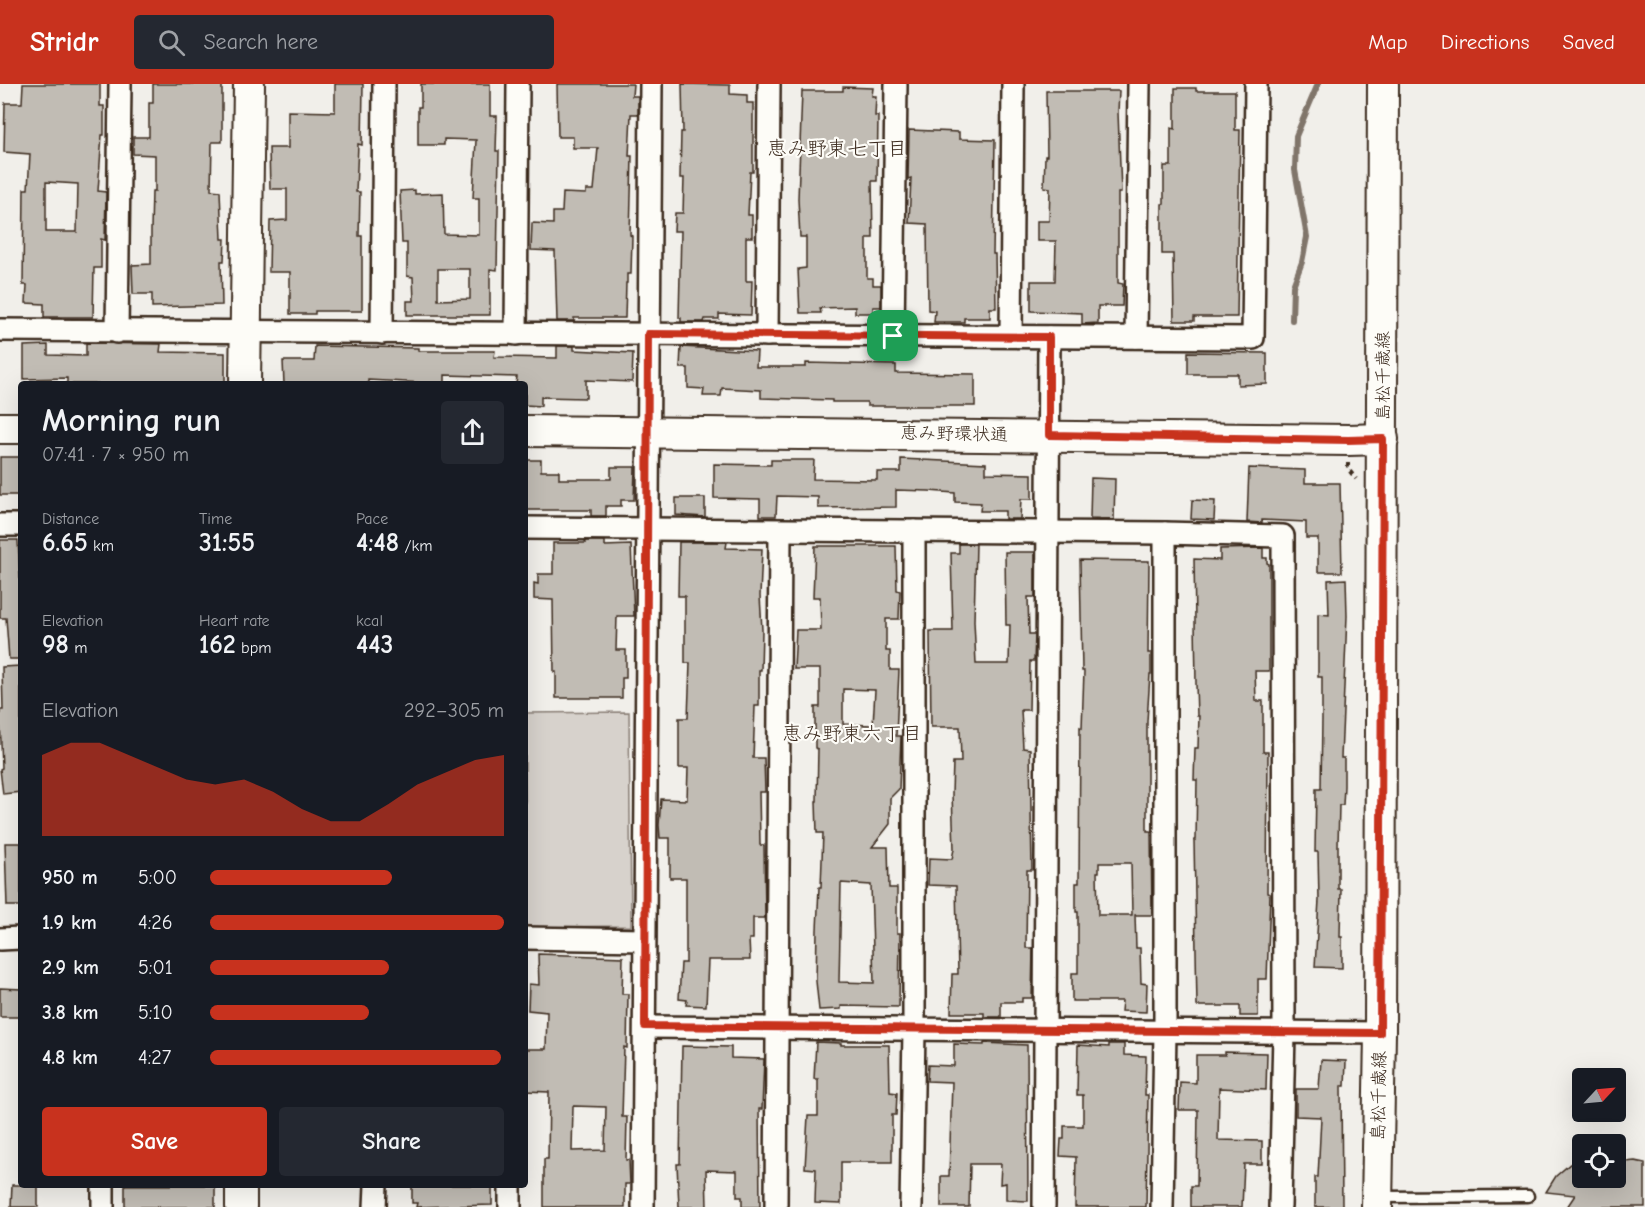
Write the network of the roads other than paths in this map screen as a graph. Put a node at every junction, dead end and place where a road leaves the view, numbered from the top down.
1 (120, 84) edge
2 (249, 84) edge
3 (384, 84) edge
4 (518, 84) edge
5 (651, 84) edge
6 (769, 84) edge
7 (896, 84) edge
8 (1013, 84) edge
9 (1139, 84) edge
10 (1256, 84) edge
11 (1383, 84) edge
12 (0, 330) edge
13 (117, 332) junction
14 (246, 332) junction
15 (382, 333) junction
16 (516, 334) junction
17 (648, 334) junction
18 (767, 335) junction
19 (893, 336) junction
20 (1011, 336) junction
21 (1049, 337) junction
22 (1136, 337) junction
23 (245, 381) edge
24 (0, 428) edge
25 (18, 428) edge
26 (528, 431) edge
27 (648, 431) junction
28 (1049, 435) junction
29 (1383, 439) junction
30 (0, 525) edge
31 (18, 525) edge
32 (528, 528) edge
33 (648, 528) junction
34 (780, 531) junction
35 (914, 531) junction
36 (1048, 532) junction
37 (1165, 533) junction
38 (18, 938) edge
39 (528, 938) edge
40 (0, 939) edge
41 (644, 940) junction
42 (645, 1026) junction
43 (777, 1028) junction
44 (914, 1029) junction
45 (1046, 1031) junction
46 (1165, 1031) junction
47 (1284, 1032) junction
48 (1380, 1033) junction
49 (104, 1188) edge
50 (241, 1188) edge
51 (375, 1188) edge
52 (510, 1188) edge
53 (1528, 1196) dead end
54 (1377, 1202) edge
55 (103, 1207) edge
56 (241, 1207) edge
57 (375, 1207) edge
58 (510, 1207) edge
59 (643, 1207) edge
60 (776, 1207) edge
61 (911, 1207) edge
62 (1044, 1207) edge
63 (1162, 1207) edge
64 (1280, 1207) edge

1 - 13 street
2 - 14 street
3 - 15 street
4 - 16 street
5 - 17 street
6 - 18 street
7 - 19 street
8 - 20 street
9 - 22 street
10 - 22 street
11 - 29 street, 島松千歳線
12 - 13 street
13 - 14 street
14 - 15 street
14 - 23 street
15 - 16 street
16 - 17 street
17 - 18 street
17 - 27 street
18 - 19 street
19 - 20 street
20 - 21 street
21 - 22 street
21 - 28 street
24 - 25 street
26 - 27 street, 恵み野環状通
27 - 28 street, 恵み野環状通
27 - 33 street
28 - 29 street, 恵み野環状通
28 - 36 street
29 - 48 street, 島松千歳線
30 - 31 street
32 - 33 street
33 - 34 street
33 - 41 street
34 - 35 street
34 - 43 street
35 - 36 street
35 - 44 street
36 - 37 street
36 - 45 street
37 - 46 street
37 - 47 street
38 - 40 street
39 - 41 street
41 - 42 street
42 - 43 street
42 - 59 street
43 - 44 street
43 - 60 street
44 - 45 street
44 - 61 street
45 - 46 street
45 - 62 street
46 - 47 street
46 - 63 street
47 - 48 street
47 - 64 street
48 - 54 street, 島松千歳線
49 - 55 street
50 - 56 street
51 - 57 street
52 - 58 street
53 - 54 lane

